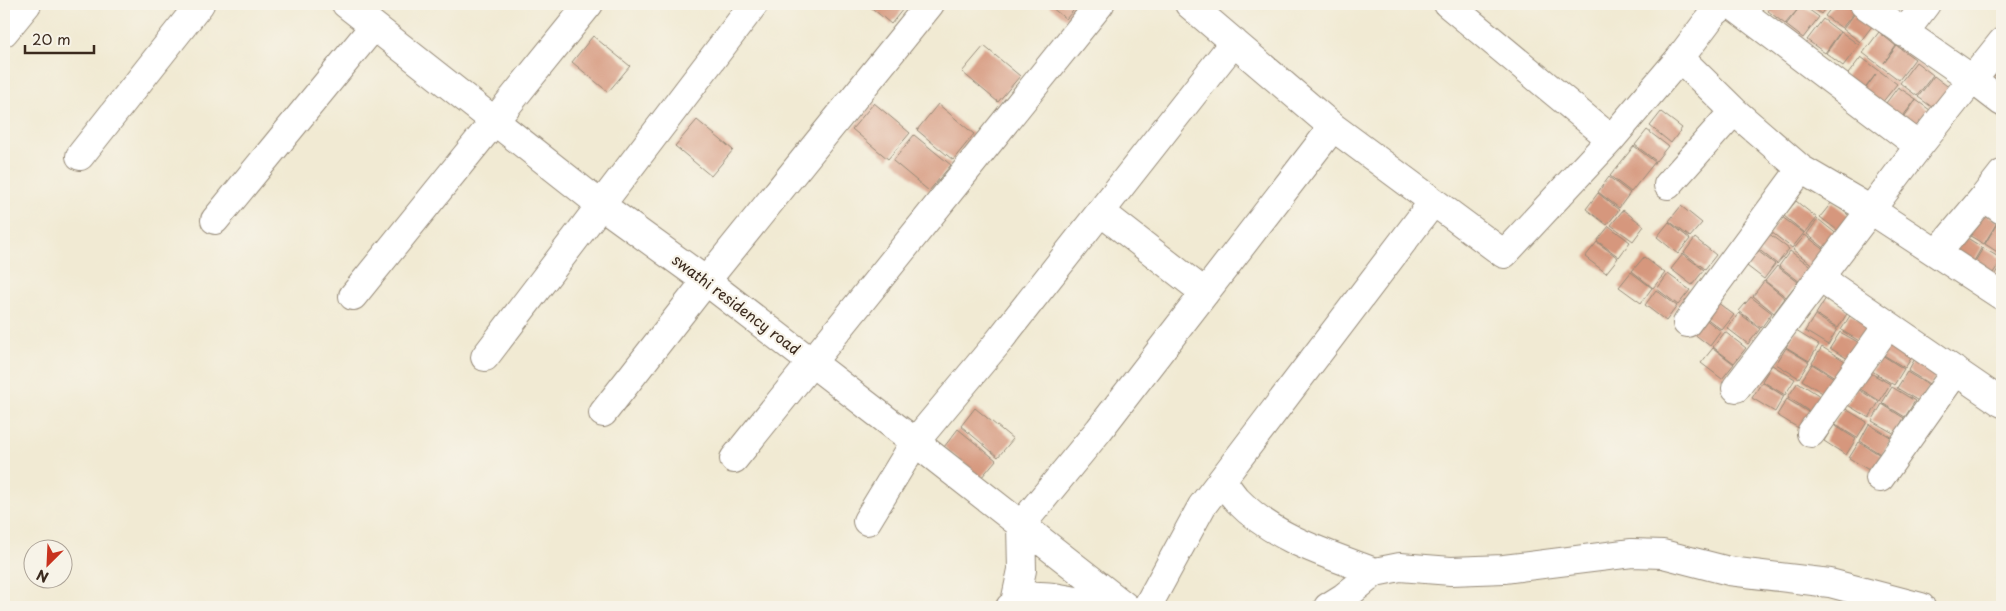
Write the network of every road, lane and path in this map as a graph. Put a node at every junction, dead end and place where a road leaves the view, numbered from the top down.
1 (27, 4) edge
2 (200, 4) edge
3 (346, 4) edge
4 (754, 4) edge
5 (930, 4) edge
6 (1100, 4) edge
7 (1189, 4) edge
8 (1448, 4) edge
9 (1864, 4) edge
10 (1926, 4) edge
11 (1717, 6) edge
12 (578, 8) edge
13 (374, 26) junction
14 (4, 32) edge
15 (1904, 33) junction
16 (1234, 42) junction
17 (2002, 42) edge
18 (1680, 58) junction
19 (1972, 79) junction
20 (2002, 102) edge
21 (1734, 111) junction
22 (494, 121) junction
23 (1333, 126) junction
24 (1611, 139) junction
25 (1919, 146) junction
26 (80, 156) dead end
27 (1801, 169) junction
28 (2002, 174) edge
29 (1668, 185) dead end
30 (1433, 202) junction
31 (1993, 203) edge
32 (601, 205) junction
33 (1871, 210) junction
34 (1100, 212) junction
35 (215, 220) dead end
36 (1937, 253) junction
37 (1820, 278) junction
38 (706, 281) junction
39 (1205, 293) junction
40 (354, 296) dead end
41 (2002, 296) edge
42 (1687, 323) dead end
43 (1888, 325) junction
44 (485, 357) dead end
45 (811, 362) junction
46 (1956, 371) junction
47 (1736, 388) dead end
48 (2002, 403) edge
49 (603, 413) dead end
50 (1811, 433) dead end
51 (915, 442) junction
52 (734, 459) dead end
53 (1880, 478) dead end
54 (1222, 480) junction
55 (867, 521) dead end
56 (1020, 525) junction
57 (1375, 572) junction
58 (1013, 605) edge
59 (1102, 607) edge
60 (1126, 607) edge
61 (1147, 607) edge
62 (1328, 607) edge
63 (1921, 607) edge

1 - 14 street
2 - 26 street
3 - 13 street, swathi residency road
4 - 32 street
5 - 38 street
6 - 45 street
7 - 16 street
8 - 24 street
9 - 15 street
10 - 15 street
11 - 18 street
11 - 25 street
12 - 22 street
13 - 22 street, swathi residency road
13 - 35 street
15 - 19 street
16 - 23 street
16 - 34 street
17 - 19 street
18 - 21 street
18 - 24 street
19 - 20 street
19 - 25 street
21 - 27 street
21 - 29 street
22 - 32 street, swathi residency road
22 - 40 street
23 - 30 street
23 - 39 street
24 - 30 street
25 - 33 street
27 - 33 street
27 - 42 street
28 - 31 street
30 - 54 street
31 - 36 street
32 - 38 street, swathi residency road
32 - 44 street
33 - 36 street
33 - 37 street
34 - 39 street
34 - 51 street
36 - 41 street
37 - 43 street
37 - 47 street
38 - 45 street, swathi residency road
38 - 49 street
39 - 56 street
43 - 46 street
43 - 50 street
45 - 51 street, swathi residency road
45 - 52 street
46 - 48 street
46 - 53 street
51 - 55 street
51 - 56 street, swathi residency road
54 - 57 street
54 - 61 street
56 - 58 street
56 - 60 street, swathi residency road
57 - 62 street
57 - 63 street
58 - 59 street

